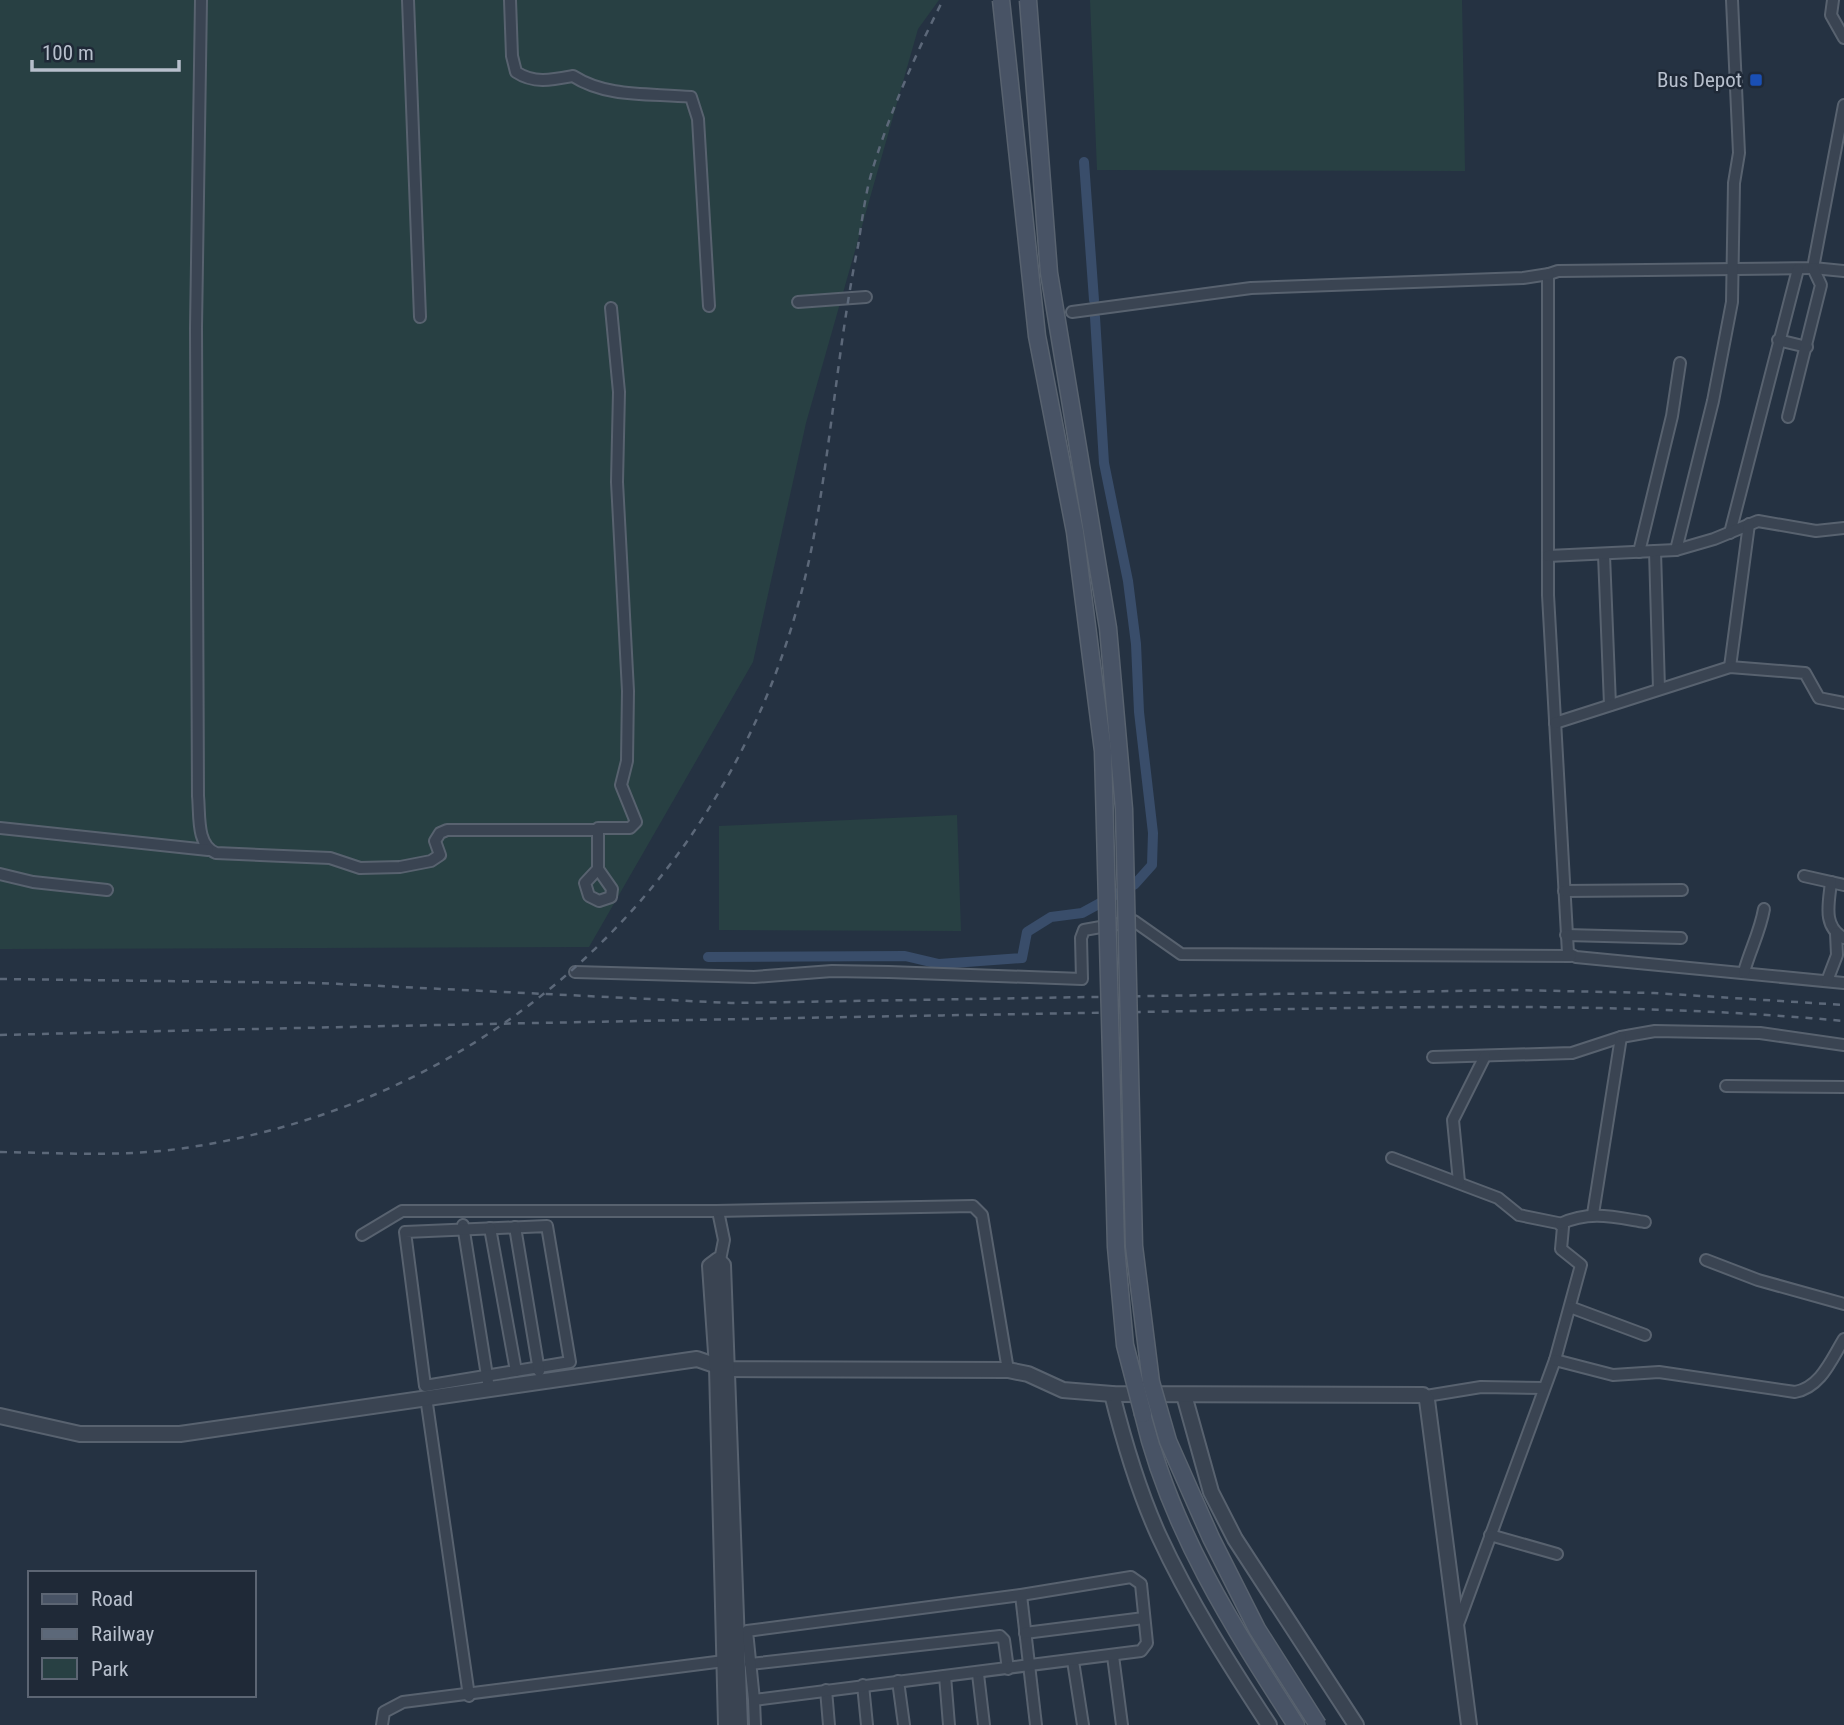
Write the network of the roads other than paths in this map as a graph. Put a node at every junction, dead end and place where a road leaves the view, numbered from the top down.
1 (201, 0) edge
2 (408, 0) edge
3 (509, 0) edge
4 (1001, 0) edge
5 (1027, 0) edge
6 (1732, 0) edge
7 (1833, 0) edge
8 (1844, 38) edge
9 (1844, 105) edge
10 (1735, 267) junction
11 (1798, 268) junction
12 (1813, 268) junction
13 (1844, 271) edge
14 (1549, 274) junction
15 (866, 297) dead end
16 (798, 302) dead end
17 (709, 306) dead end
18 (611, 308) dead end
19 (1072, 312) dead end
20 (420, 317) dead end
21 (1779, 340) junction
22 (1807, 347) junction
23 (1680, 363) dead end
24 (1788, 417) dead end
25 (1749, 524) junction
26 (1844, 528) edge
27 (1730, 533) junction
28 (1676, 550) junction
29 (1655, 551) junction
30 (1639, 552) junction
31 (1604, 555) junction
32 (1548, 556) junction
33 (1730, 667) junction
34 (1659, 689) junction
35 (1844, 704) edge
36 (1610, 705) junction
37 (1555, 723) junction
38 (0, 828) edge
39 (598, 830) junction
40 (208, 850) junction
41 (598, 869) dead end
42 (0, 874) edge
43 (1804, 876) dead end
44 (1831, 882) junction
45 (1844, 885) edge
46 (107, 890) dead end
47 (1682, 890) dead end
48 (1563, 891) junction
49 (1764, 909) dead end
50 (1566, 935) junction
51 (1840, 936) edge
52 (1681, 938) dead end
53 (1571, 956) junction
54 (575, 972) dead end
55 (1744, 972) junction
56 (1827, 981) junction
57 (1844, 983) edge
58 (1621, 1037) junction
59 (1844, 1045) edge
60 (1485, 1056) junction
61 (1433, 1057) dead end
62 (1726, 1086) dead end
63 (1844, 1087) edge
64 (1392, 1158) dead end
65 (1459, 1182) junction
66 (460, 1211) junction
67 (514, 1211) junction
68 (718, 1211) junction
69 (1593, 1214) junction
70 (1645, 1222) dead end
71 (1560, 1224) junction
72 (513, 1227) junction
73 (490, 1228) junction
74 (463, 1229) junction
75 (362, 1235) dead end
76 (720, 1260) joint
77 (1706, 1260) dead end
78 (1844, 1304) edge
79 (1570, 1307) junction
80 (1645, 1335) dead end
81 (1844, 1339) edge
82 (1555, 1360) junction
83 (721, 1368) junction
84 (1008, 1370) junction
85 (516, 1371) junction
86 (540, 1374) junction
87 (488, 1382) junction
88 (1544, 1388) junction
89 (1112, 1394) junction
90 (1184, 1395) junction
91 (1426, 1396) junction
92 (426, 1397) junction
93 (0, 1416) edge
94 (1490, 1535) junction
95 (1558, 1554) dead end
96 (1021, 1595) junction
97 (1144, 1618) junction
98 (1456, 1629) junction
99 (1025, 1633) junction
100 (1112, 1656) junction
101 (724, 1661) junction
102 (1073, 1661) junction
103 (750, 1664) junction
104 (1029, 1667) junction
105 (1008, 1669) junction
106 (978, 1674) junction
107 (945, 1676) junction
108 (898, 1681) junction
109 (863, 1685) junction
110 (825, 1690) junction
111 (469, 1696) junction
112 (754, 1700) junction
113 (382, 1725) edge
114 (726, 1725) edge
115 (740, 1725) edge
116 (755, 1725) edge
117 (829, 1725) edge
118 (867, 1725) edge
119 (904, 1725) edge
120 (949, 1725) edge
121 (984, 1725) edge
122 (1035, 1725) edge
123 (1083, 1725) edge
124 (1122, 1725) edge
125 (1269, 1725) edge
126 (1296, 1725) edge
127 (1318, 1725) edge
128 (1356, 1725) edge
129 (1469, 1725) edge

1 - 40 street
2 - 20 street
3 - 17 street
4 - 126 main road, bridge
5 - 127 main road, bridge
6 - 10 street
7 - 8 street
9 - 12 street
10 - 11 street
10 - 14 street
10 - 28 street
11 - 12 street
11 - 21 street
12 - 13 street
12 - 22 street
14 - 19 street
14 - 32 street
15 - 16 street
18 - 39 street
21 - 22 street
21 - 27 street
22 - 24 street
23 - 30 street
25 - 26 street
25 - 27 street
25 - 33 street
27 - 28 street
28 - 29 street
29 - 30 street
29 - 34 street
30 - 31 street
31 - 32 street
31 - 36 street
32 - 37 street
33 - 34 street
33 - 35 street
34 - 36 street
36 - 37 street
37 - 48 street
38 - 40 street
39 - 40 street
39 - 41 street
42 - 46 street
43 - 44 street
44 - 45 street
44 - 51 street
47 - 48 street
48 - 50 street
49 - 55 street
50 - 52 street
50 - 53 street
51 - 56 street
53 - 54 street
53 - 55 street
55 - 56 street
56 - 57 street
58 - 59 street
58 - 60 street
58 - 69 street
60 - 61 street
60 - 65 street
62 - 63 street
64 - 65 street
65 - 71 street
66 - 67 street
66 - 74 street
66 - 75 street
67 - 68 street
67 - 72 street
68 - 76 street
68 - 84 street
69 - 70 street
69 - 71 street
71 - 79 street
72 - 73 street
72 - 86 street
72 - 86 street
73 - 74 street
73 - 85 street
74 - 87 street
74 - 87 street
76 - 83 street
77 - 78 street
79 - 80 street
79 - 82 street
81 - 82 street
82 - 88 street
83 - 84 street
83 - 86 street
83 - 101 street
83 - 115 street
84 - 89 street
85 - 86 street
85 - 87 street
86 - 87 street
87 - 92 street
88 - 91 street
88 - 94 street
89 - 90 street
89 - 125 street
90 - 91 street
90 - 128 street
91 - 98 street
92 - 93 street
92 - 111 street
94 - 95 street
94 - 98 street
96 - 97 street
96 - 99 street
96 - 103 street
97 - 99 street
97 - 100 street
98 - 129 street
99 - 104 street
100 - 102 street
100 - 124 street
101 - 111 street
101 - 114 street
102 - 104 street
102 - 123 street
103 - 105 street
103 - 112 street
104 - 105 street
104 - 122 street
105 - 106 street
106 - 107 street
106 - 121 street
107 - 108 street
107 - 120 street
108 - 109 street
108 - 119 street
109 - 110 street
109 - 118 street
110 - 112 street
110 - 117 street
111 - 113 street
112 - 116 street

